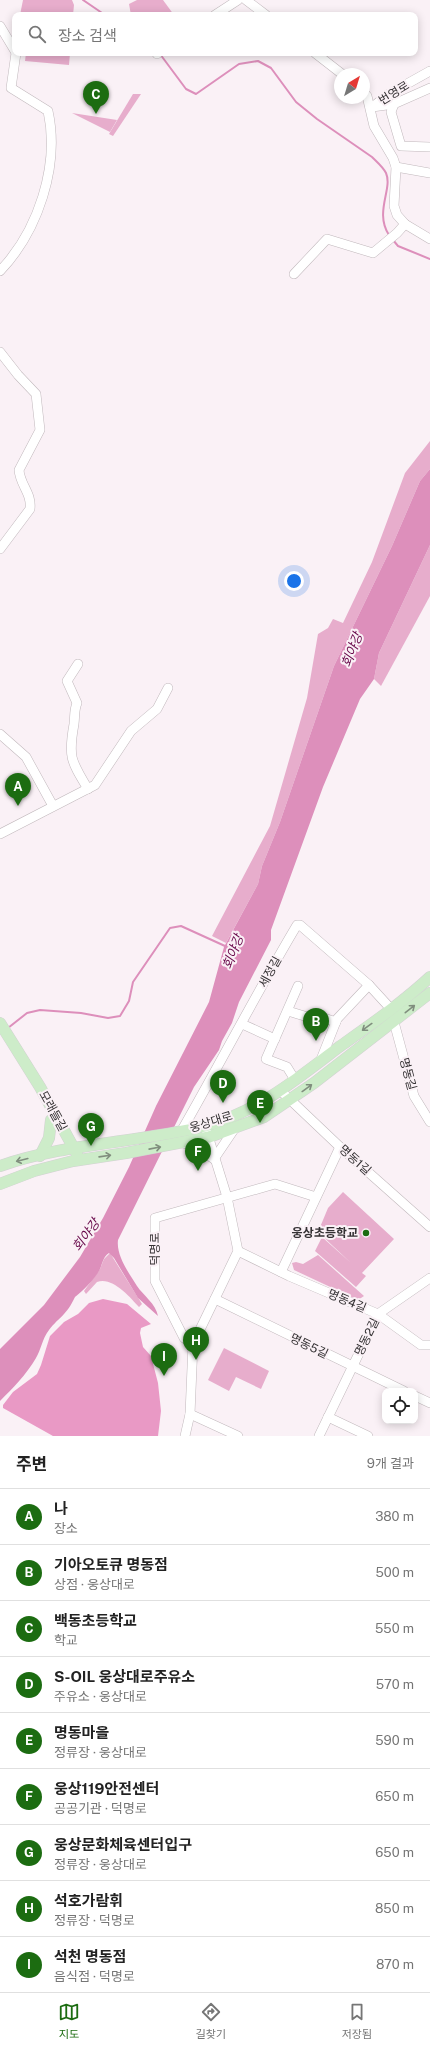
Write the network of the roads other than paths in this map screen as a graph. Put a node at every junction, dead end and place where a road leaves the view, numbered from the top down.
1 (238, 0) edge
2 (246, 0) edge
3 (220, 12) edge
4 (262, 12) edge
5 (0, 26) edge
6 (12, 46) edge
7 (15, 56) edge
8 (319, 56) edge
9 (334, 68) edge
10 (430, 71) edge
11 (420, 76) junction
12 (428, 89) edge
13 (370, 104) edge
14 (394, 104) junction
15 (371, 108) junction
16 (430, 147) edge
17 (396, 167) junction
18 (430, 173) edge
19 (405, 224) junction
20 (430, 239) edge
21 (0, 271) edge
22 (294, 274) dead end
23 (0, 352) edge
24 (0, 549) edge
25 (78, 664) dead end
26 (168, 688) dead end
27 (0, 734) edge
28 (88, 789) junction
29 (53, 806) junction
30 (0, 834) edge
31 (430, 977) edge
32 (298, 986) dead end
33 (369, 986) junction
34 (430, 993) edge
35 (391, 1009) junction
36 (288, 1011) junction
37 (336, 1022) junction
38 (394, 1022) junction
39 (1, 1024) edge
40 (242, 1024) junction
41 (275, 1039) junction
42 (320, 1062) junction
43 (295, 1080) junction
44 (281, 1091) junction
45 (290, 1100) junction
46 (54, 1119) junction
47 (430, 1122) edge
48 (205, 1126) junction
49 (235, 1128) junction
50 (182, 1130) junction
51 (208, 1137) junction
52 (183, 1143) junction
53 (96, 1145) junction
54 (340, 1147) junction
55 (71, 1149) junction
56 (40, 1156) junction
57 (214, 1159) junction
58 (77, 1160) junction
59 (0, 1166) edge
60 (0, 1184) edge
61 (227, 1197) junction
62 (316, 1197) junction
63 (430, 1227) edge
64 (238, 1251) junction
65 (281, 1272) junction
66 (430, 1278) edge
67 (215, 1300) junction
68 (378, 1314) junction
69 (193, 1344) junction
70 (430, 1345) edge
71 (352, 1367) junction
72 (398, 1388) edge
73 (418, 1397) edge
74 (430, 1403) edge
75 (190, 1414) junction
76 (328, 1417) junction
77 (185, 1436) edge
78 (238, 1436) edge
79 (318, 1436) edge
80 (368, 1436) edge

1 - 3 street
2 - 4 street
5 - 6 street
7 - 21 street
8 - 9 street
10 - 11 street, 번영로
11 - 12 street
11 - 15 street, 번영로
12 - 14 street, 번영로
13 - 15 street
14 - 15 street, 번영로
14 - 16 street
15 - 17 street
17 - 18 street
17 - 19 street
19 - 20 street
19 - 22 street
23 - 24 street
25 - 28 street
26 - 28 street
27 - 29 street
28 - 29 street
29 - 30 street
31 - 35 main road, 웅상대로
32 - 36 street
33 - 35 street, 세정길
33 - 37 street
33 - 40 street, 세정길
38 -> 34 main road, 웅상대로
35 -> 42 main road, 웅상대로
36 - 37 street
36 - 41 street
37 - 42 street
45 -> 38 main road, 웅상대로
38 - 47 street, 명동길
39 - 46 main road, 모래들길
40 - 41 street
40 - 50 street, 세정길
41 - 43 street
42 - 43 main road, 웅상대로
43 - 44 main road, 웅상대로
44 - 45 street, 명동1길
44 - 48 main road, 웅상대로
45 - 49 main road, 웅상대로
45 - 54 street, 명동1길
46 - 53 main road
46 - 55 main road, 모래들길
46 - 56 main road
48 - 50 main road, 웅상대로
48 - 51 street
49 - 51 main road, 웅상대로
49 - 57 street
50 - 53 main road, 웅상대로
51 - 52 main road, 웅상대로
51 - 57 street
52 - 57 street
58 -> 52 main road, 웅상대로
53 - 55 main road, 웅상대로
54 - 62 street
54 - 63 street, 명동1길
55 - 56 main road, 웅상대로
55 - 58 main road, 모래들길
56 -> 59 main road, 웅상대로
57 - 61 street
58 - 60 main road, 웅상대로
61 - 62 street, 덕명로
61 - 64 street
61 - 69 street, 덕명로
62 - 65 street
64 - 65 street, 명동4길
64 - 67 street
65 - 68 street, 명동4길
66 - 68 street, 명동2길
67 - 69 street
67 - 71 street, 명동5길
68 - 70 street, 명동4길
68 - 71 street, 명동2길
69 - 75 street
71 - 72 street, 명동5길
71 - 76 street, 명동2길
73 - 74 street
75 - 77 street
75 - 78 street
76 - 79 street, 명동2길
76 - 80 street

